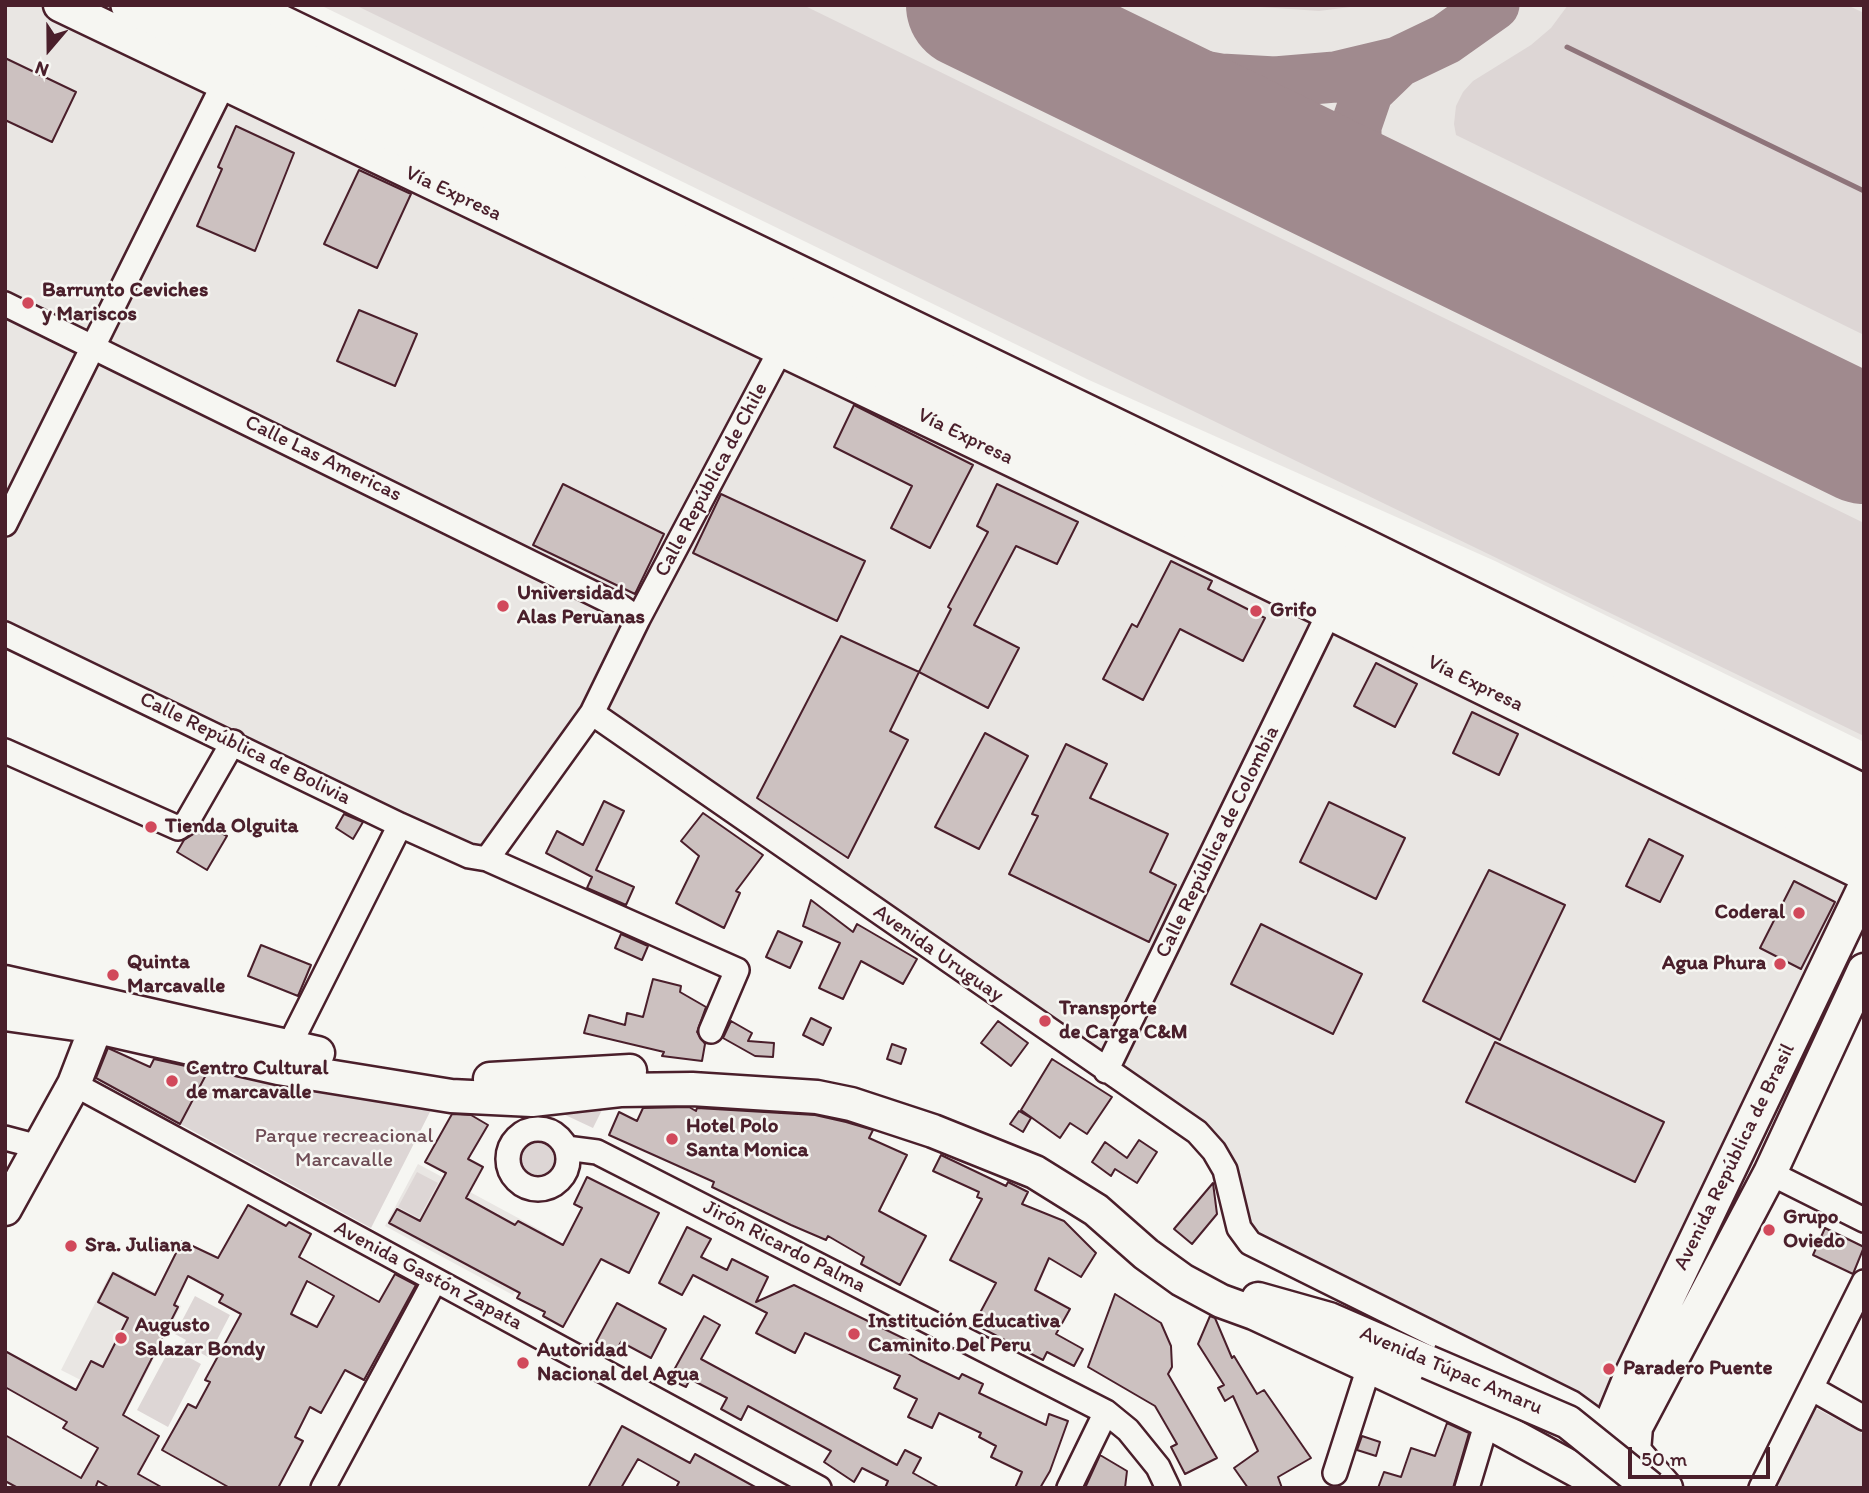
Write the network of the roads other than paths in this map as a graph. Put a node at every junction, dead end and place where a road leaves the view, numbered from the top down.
1 (60, 5) edge
2 (129, 5) edge
3 (190, 5) edge
4 (247, 5) edge
5 (223, 85) junction
6 (5, 304) edge
7 (94, 346) junction
8 (781, 349) junction
9 (1243, 486) junction
10 (1164, 492) junction
11 (5, 524) edge
12 (1210, 555) junction
13 (1424, 574) junction
14 (1329, 613) junction
15 (638, 619) junction
16 (1460, 636) junction
17 (6, 639) edge
18 (1392, 643) junction
19 (592, 713) junction
20 (233, 742) junction
21 (5, 751) edge
22 (1864, 791) edge
23 (400, 825) junction
24 (1862, 852) edge
25 (487, 859) junction
26 (1864, 970) edge
27 (5, 982) edge
28 (5, 1014) edge
29 (101, 1015) junction
30 (711, 1031) dead end
31 (288, 1048) junction
32 (1106, 1070) junction
33 (74, 1084) junction
34 (5, 1138) edge
35 (39, 1147) junction
36 (566, 1148) dead end
37 (1770, 1173) junction
38 (1722, 1184) junction
39 (9, 1192) edge
40 (1755, 1202) junction
41 (1864, 1220) edge
42 (435, 1280) junction
43 (1864, 1282) edge
44 (1254, 1313) junction
45 (1369, 1367) junction
46 (1426, 1368) junction
47 (1506, 1369) junction
48 (1811, 1388) junction
49 (1107, 1412) junction
50 (1864, 1418) edge
51 (1486, 1421) junction
52 (1626, 1436) junction
53 (1335, 1473) dead end
54 (323, 1488) edge
55 (819, 1488) edge
56 (1069, 1488) edge
57 (1168, 1488) edge
58 (1467, 1488) edge
59 (1609, 1488) edge
60 (1630, 1488) edge
61 (1638, 1488) edge
62 (1650, 1488) edge
63 (1665, 1488) edge
64 (1683, 1488) edge
65 (1761, 1488) edge

1 - 5 main road, Vía Expresa
2 - 10 main road, Vía Expresa
3 - 10 main road, Vía Expresa
4 - 9 main road
5 - 7 street
5 - 8 main road, Vía Expresa
6 - 7 street, Calle Las Americas
7 - 11 street
7 - 15 street, Calle Las Americas
8 - 12 main road, Vía Expresa
8 - 15 street, Calle República de Chile
9 - 10 main road
9 - 13 main road
10 - 12 main road
10 - 16 main road, Vía Expresa
12 - 14 main road, Vía Expresa
13 - 16 main road
13 - 22 main road
14 - 18 main road, Vía Expresa
14 - 32 street, Calle República de Colombia
15 - 19 street, Calle República de Chile
16 - 18 main road
16 - 24 main road, Vía Expresa
17 - 20 street, Calle República de Bolivia
18 - 24 main road, Vía Expresa
19 - 25 street, Calle República de Chile
19 - 32 street, Avenida Uruguay
20 - 21 street
20 - 23 street, Calle República de Bolivia
23 - 25 street, Calle República de Bolivia
23 - 31 street
24 - 38 main road, Avenida República de Brasil
25 - 30 street, Calle República de Bolivia
26 - 37 main road, Avenida República de Brasil
27 - 29 main road
28 - 29 main road
29 - 31 main road, Avenida Túpac Amaru
29 - 33 main road
29 - 44 main road
31 - 46 main road, Avenida Túpac Amaru
32 - 47 street, Avenida Uruguay
33 - 35 main road
33 - 42 street, Avenida Gastón Zapata
34 - 35 street
35 - 39 main road
36 - 49 street, Jirón Ricardo Palma
37 - 40 main road, Avenida República de Brasil
37 - 41 street
38 - 40 main road
38 - 52 main road, Avenida República de Brasil
40 - 52 main road, Avenida República de Brasil
42 - 54 street
42 - 55 street, Avenida Gastón Zapata
43 - 48 street
44 - 45 main road
44 - 46 main road, Avenida Túpac Amaru
45 - 51 main road
45 - 53 street
46 - 60 main road
46 - 62 main road, Avenida Túpac Amaru, bridge
47 - 51 street
47 - 52 street
48 - 50 street
48 - 65 street
49 - 56 street
49 - 57 street, Jirón Ricardo Palma
51 - 58 street
51 - 59 main road
52 - 61 main road
52 - 63 main road
52 - 64 street

